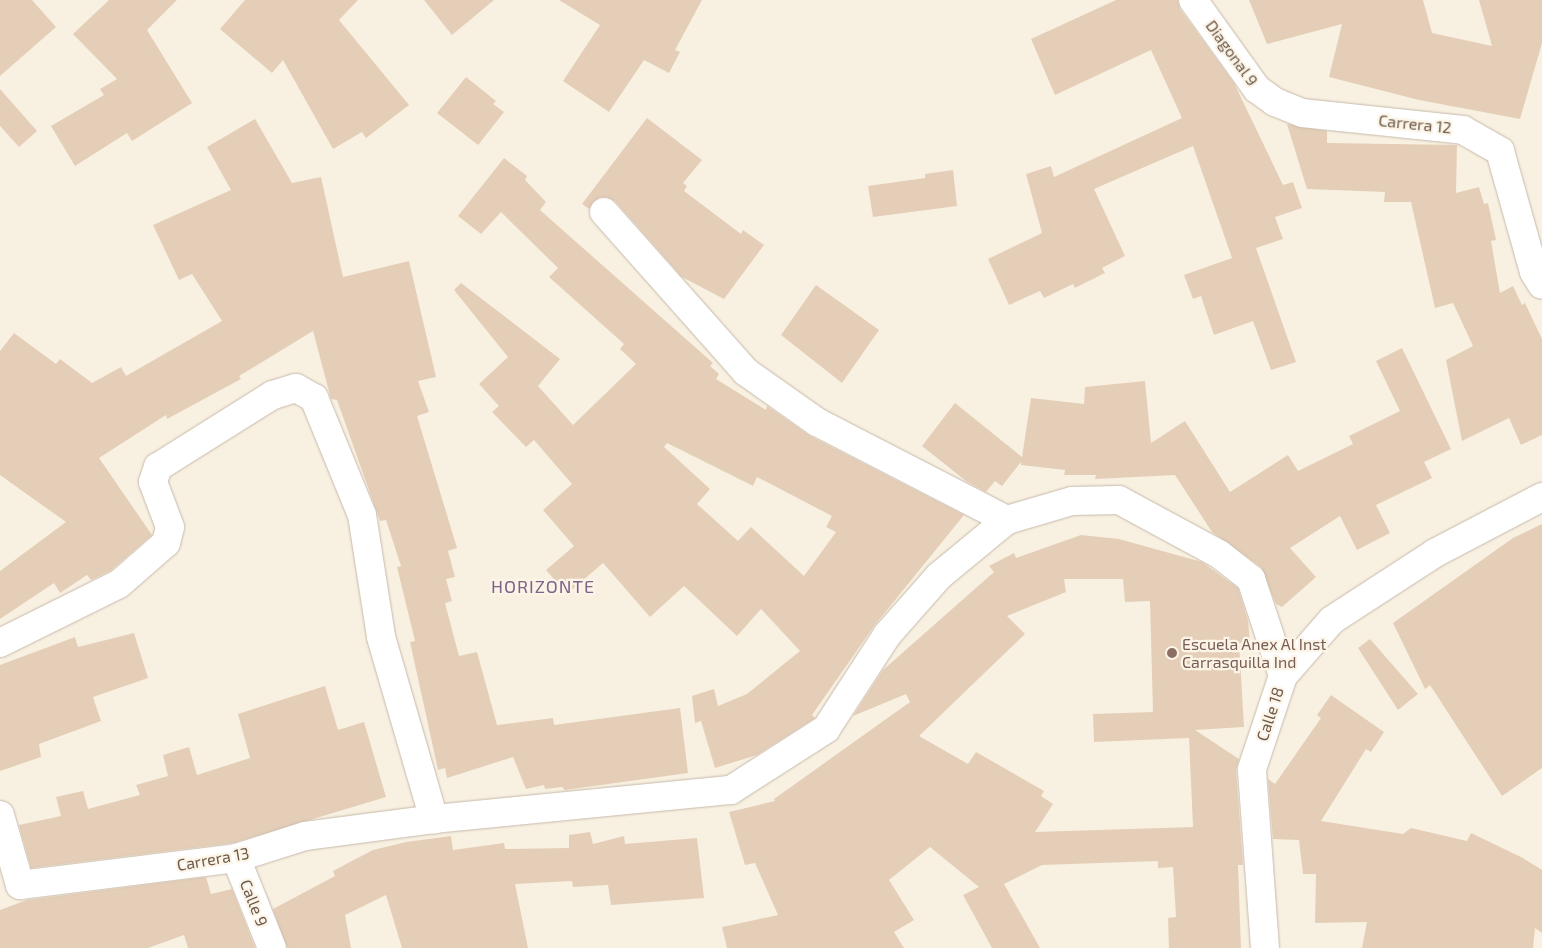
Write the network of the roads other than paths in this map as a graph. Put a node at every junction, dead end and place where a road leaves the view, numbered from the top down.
1 (1193, 0) edge
2 (1275, 102) joint
3 (604, 212) dead end
4 (1542, 285) edge
5 (1542, 497) edge
6 (1007, 520) junction
7 (0, 643) edge
8 (1283, 676) junction
9 (0, 815) edge
10 (434, 819) junction
11 (236, 858) junction
12 (272, 948) edge
13 (1265, 948) edge

1 - 2 street, Diagonal 9
2 - 4 street, Carrera 12
3 - 6 street
5 - 8 street, Calle 18
6 - 8 street
6 - 10 street, Carrera 13
7 - 10 street
8 - 13 street, Calle 18
9 - 11 street, Carrera 13
10 - 11 street, Carrera 13
11 - 12 street, Calle 9

